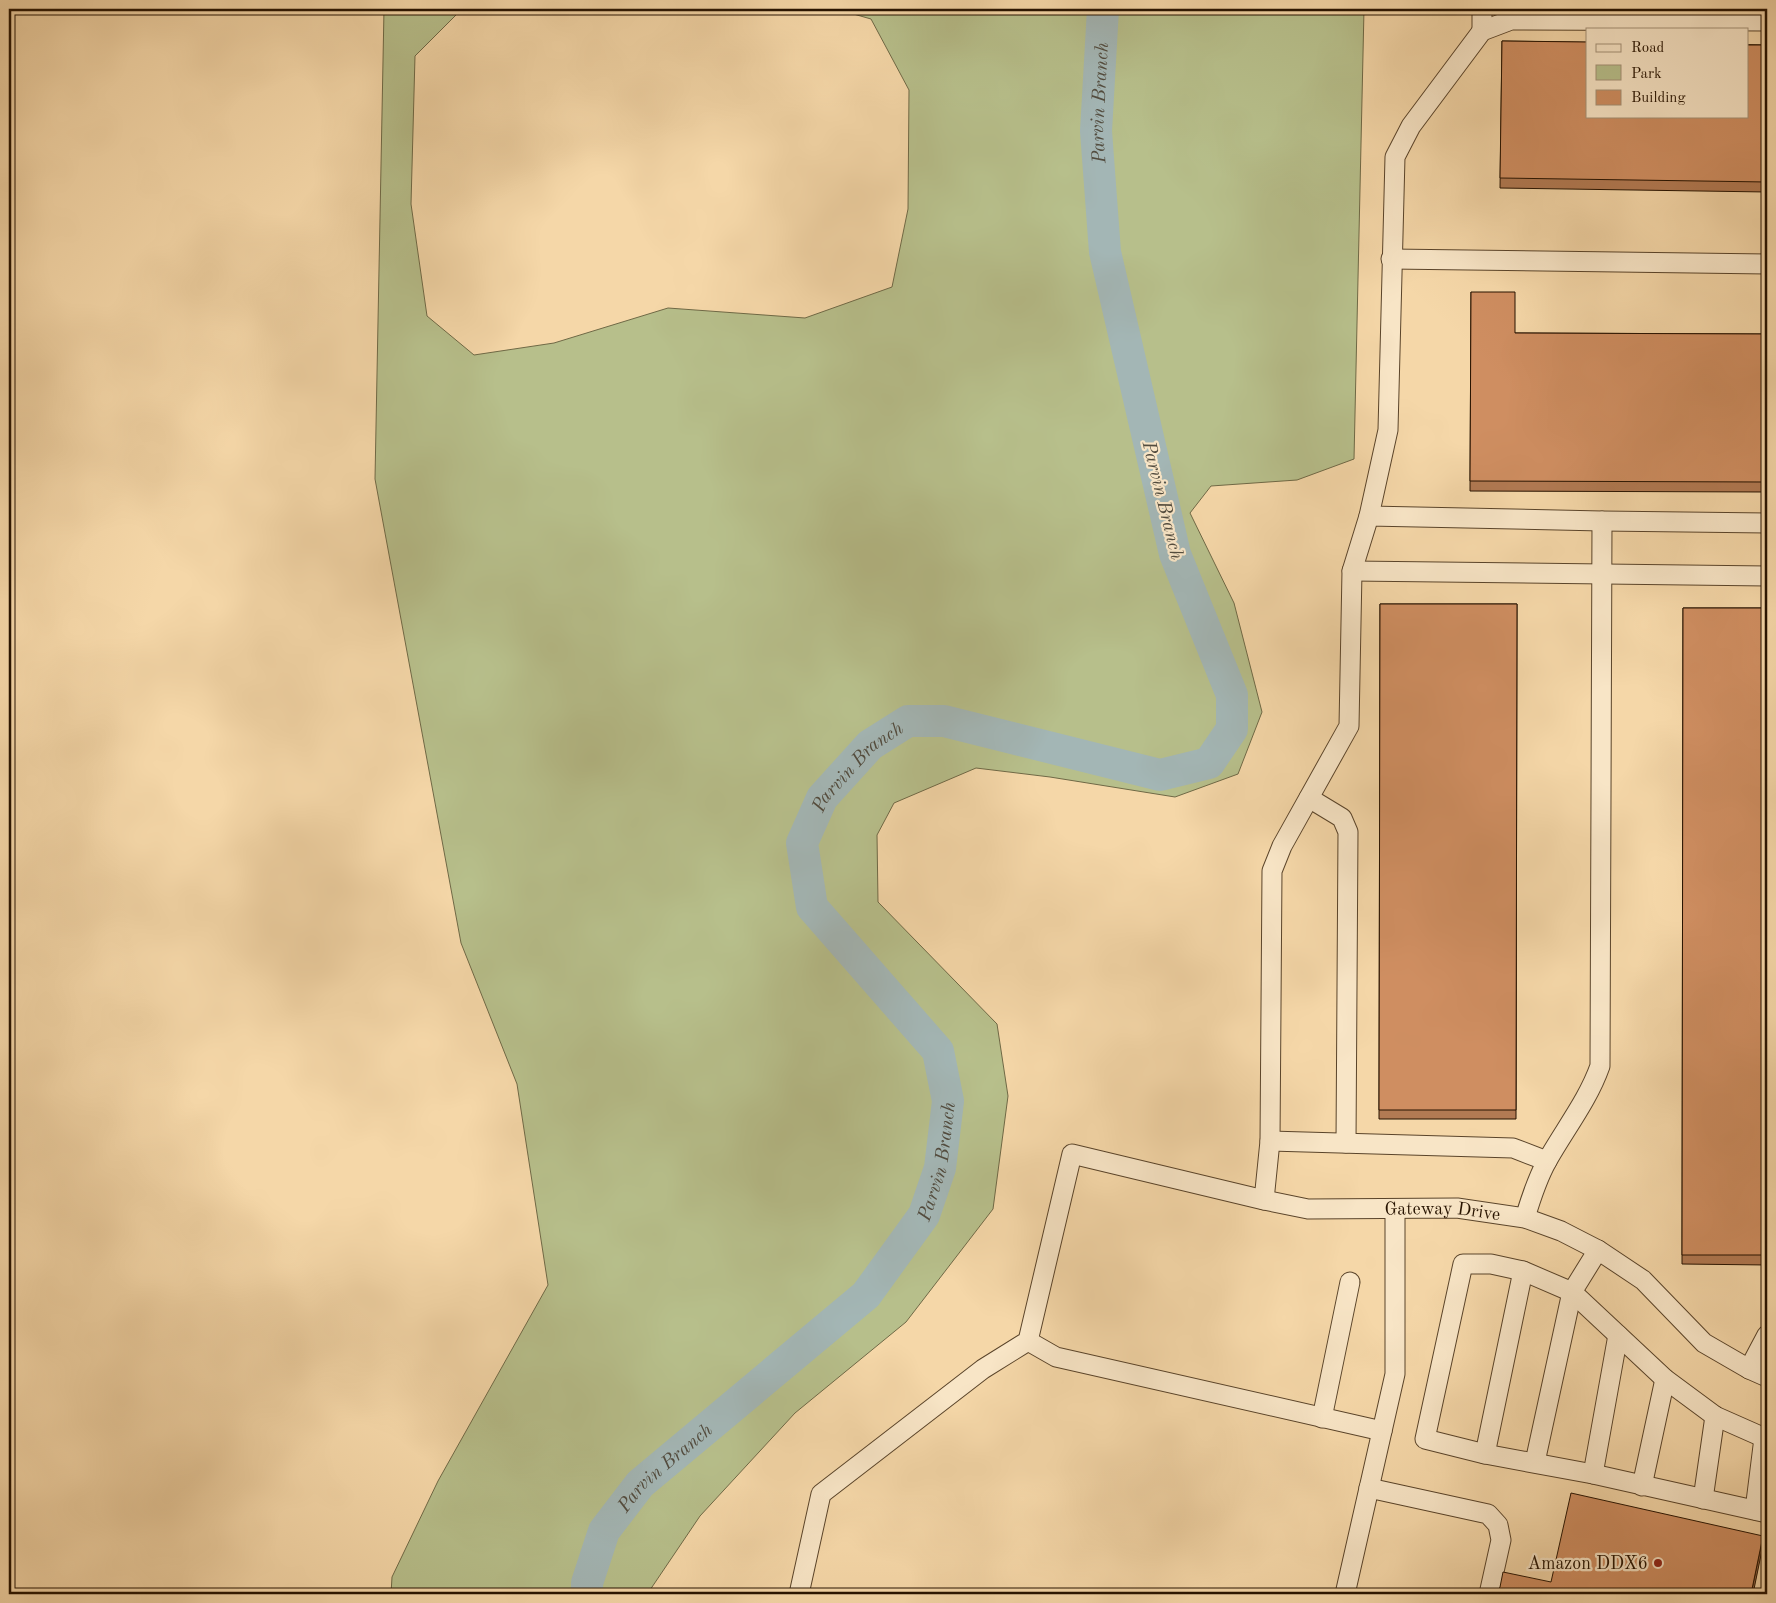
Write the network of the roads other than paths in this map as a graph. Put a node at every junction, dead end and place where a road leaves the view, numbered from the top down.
1 (1482, 9) edge
2 (1767, 21) edge
3 (1482, 31) junction
4 (1391, 260) junction
5 (1767, 264) edge
6 (1369, 516) junction
7 (1602, 521) junction
8 (1767, 523) edge
9 (1352, 571) junction
10 (1602, 574) junction
11 (1767, 576) edge
12 (1309, 798) junction
13 (1270, 1141) junction
14 (1346, 1143) junction
15 (1547, 1161) junction
16 (1264, 1200) junction
17 (1395, 1209) junction
18 (1525, 1218) junction
19 (1598, 1250) junction
20 (1523, 1271) junction
21 (1350, 1282) dead end
22 (1572, 1292) junction
23 (1767, 1334) edge
24 (1618, 1335) junction
25 (1028, 1342) junction
26 (1749, 1369) junction
27 (1767, 1376) edge
28 (1665, 1379) junction
29 (1715, 1416) junction
30 (1322, 1418) junction
31 (1382, 1431) junction
32 (1766, 1439) edge
33 (1485, 1454) junction
34 (1535, 1462) junction
35 (1592, 1474) junction
36 (1642, 1486) junction
37 (1369, 1488) junction
38 (1703, 1499) junction
39 (1761, 1512) edge
40 (799, 1594) edge
41 (1345, 1594) edge
42 (1489, 1594) edge

1 - 3 street
2 - 3 street
3 - 4 street
4 - 5 street
4 - 6 street
6 - 7 street
6 - 9 street
7 - 8 street
7 - 10 street
9 - 10 street
9 - 12 street
10 - 11 street
10 - 15 street
12 - 13 street
12 - 14 street
13 - 14 street
13 - 16 street
14 - 15 street
15 - 18 street
16 - 17 street, Gateway Drive
16 - 25 street, Gateway Drive
17 - 18 street, Gateway Drive
17 - 31 street
18 - 19 street, Gateway Drive
19 - 22 street
19 - 26 street, Gateway Drive
20 - 22 street
20 - 33 street
20 - 33 street
21 - 30 street
22 - 24 street
22 - 34 street
23 - 26 street
24 - 28 street
24 - 35 street
25 - 30 street
25 - 40 street
26 - 27 street, Gateway Drive
28 - 29 street
28 - 36 street
29 - 32 street
29 - 38 street
30 - 31 street
31 - 37 street
32 - 39 street
33 - 34 street
34 - 35 street
35 - 36 street
36 - 38 street
37 - 41 street
37 - 42 street
38 - 39 street

